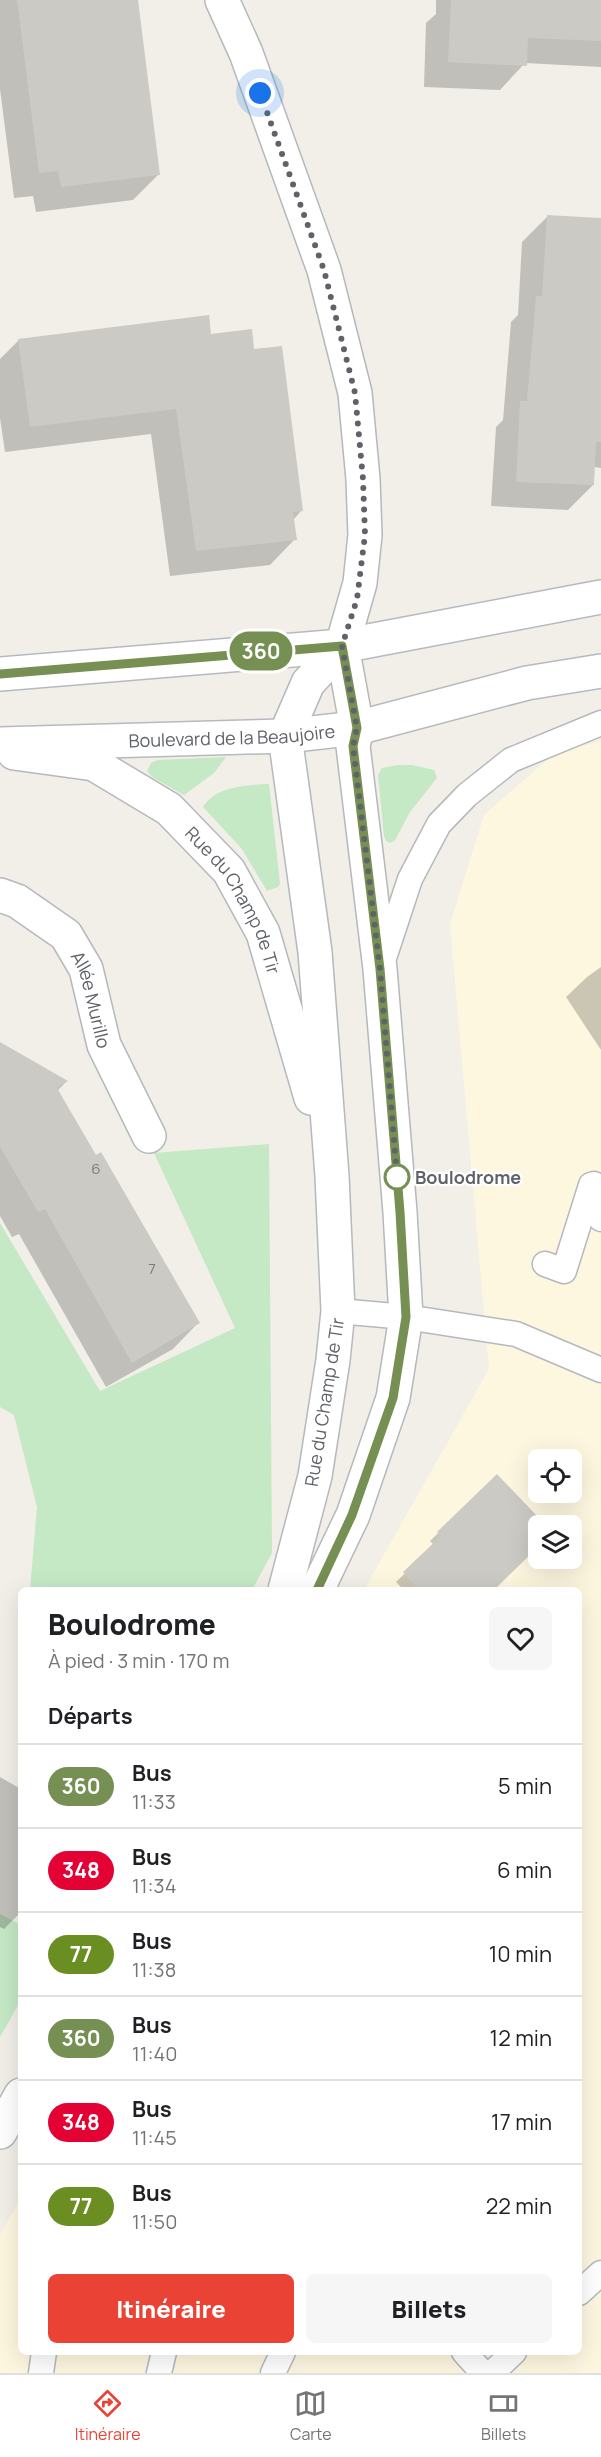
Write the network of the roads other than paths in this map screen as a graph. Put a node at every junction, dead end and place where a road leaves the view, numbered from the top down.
1 (222, 0) edge
2 (601, 597) edge
3 (342, 646) junction
4 (601, 671) edge
5 (0, 674) edge
6 (601, 723) edge
7 (357, 728) junction
8 (285, 736) junction
9 (0, 744) edge
10 (0, 751) edge
11 (0, 895) edge
12 (380, 969) junction
13 (149, 1136) dead end
14 (332, 1176) junction
15 (596, 1182) edge
16 (601, 1219) edge
17 (545, 1264) dead end
18 (338, 1311) junction
19 (406, 1317) junction
20 (601, 1370) edge
21 (286, 1587) edge
22 (318, 1587) edge
23 (18, 2100) edge
24 (0, 2132) edge
25 (601, 2273) edge
26 (582, 2290) edge
27 (44, 2355) edge
28 (163, 2355) edge
29 (282, 2355) edge
30 (467, 2355) edge
31 (511, 2355) edge
32 (41, 2373) edge
33 (159, 2373) edge
34 (273, 2373) edge
35 (483, 2373) edge
36 (492, 2373) edge

1 - 3 street
2 - 3 street
3 - 5 street
3 - 7 street
3 - 8 street
4 - 7 street, Boulevard de la Beaujoire
6 - 12 lane
7 - 8 street, Boulevard de la Beaujoire
7 - 12 street
8 - 9 street, Boulevard de la Beaujoire
8 - 14 street, Rue du Champ de Tir
10 - 14 street, Rue du Champ de Tir
11 - 13 street, Allée Murillo
12 - 19 street
14 - 18 street, Rue du Champ de Tir
15 - 16 lane
15 - 17 lane
18 - 19 lane
18 - 21 street, Rue du Champ de Tir
19 - 20 lane
19 - 22 street
23 - 24 street
25 - 26 lane
27 - 32 lane
28 - 33 lane
29 - 34 lane
30 - 35 lane
31 - 36 lane

